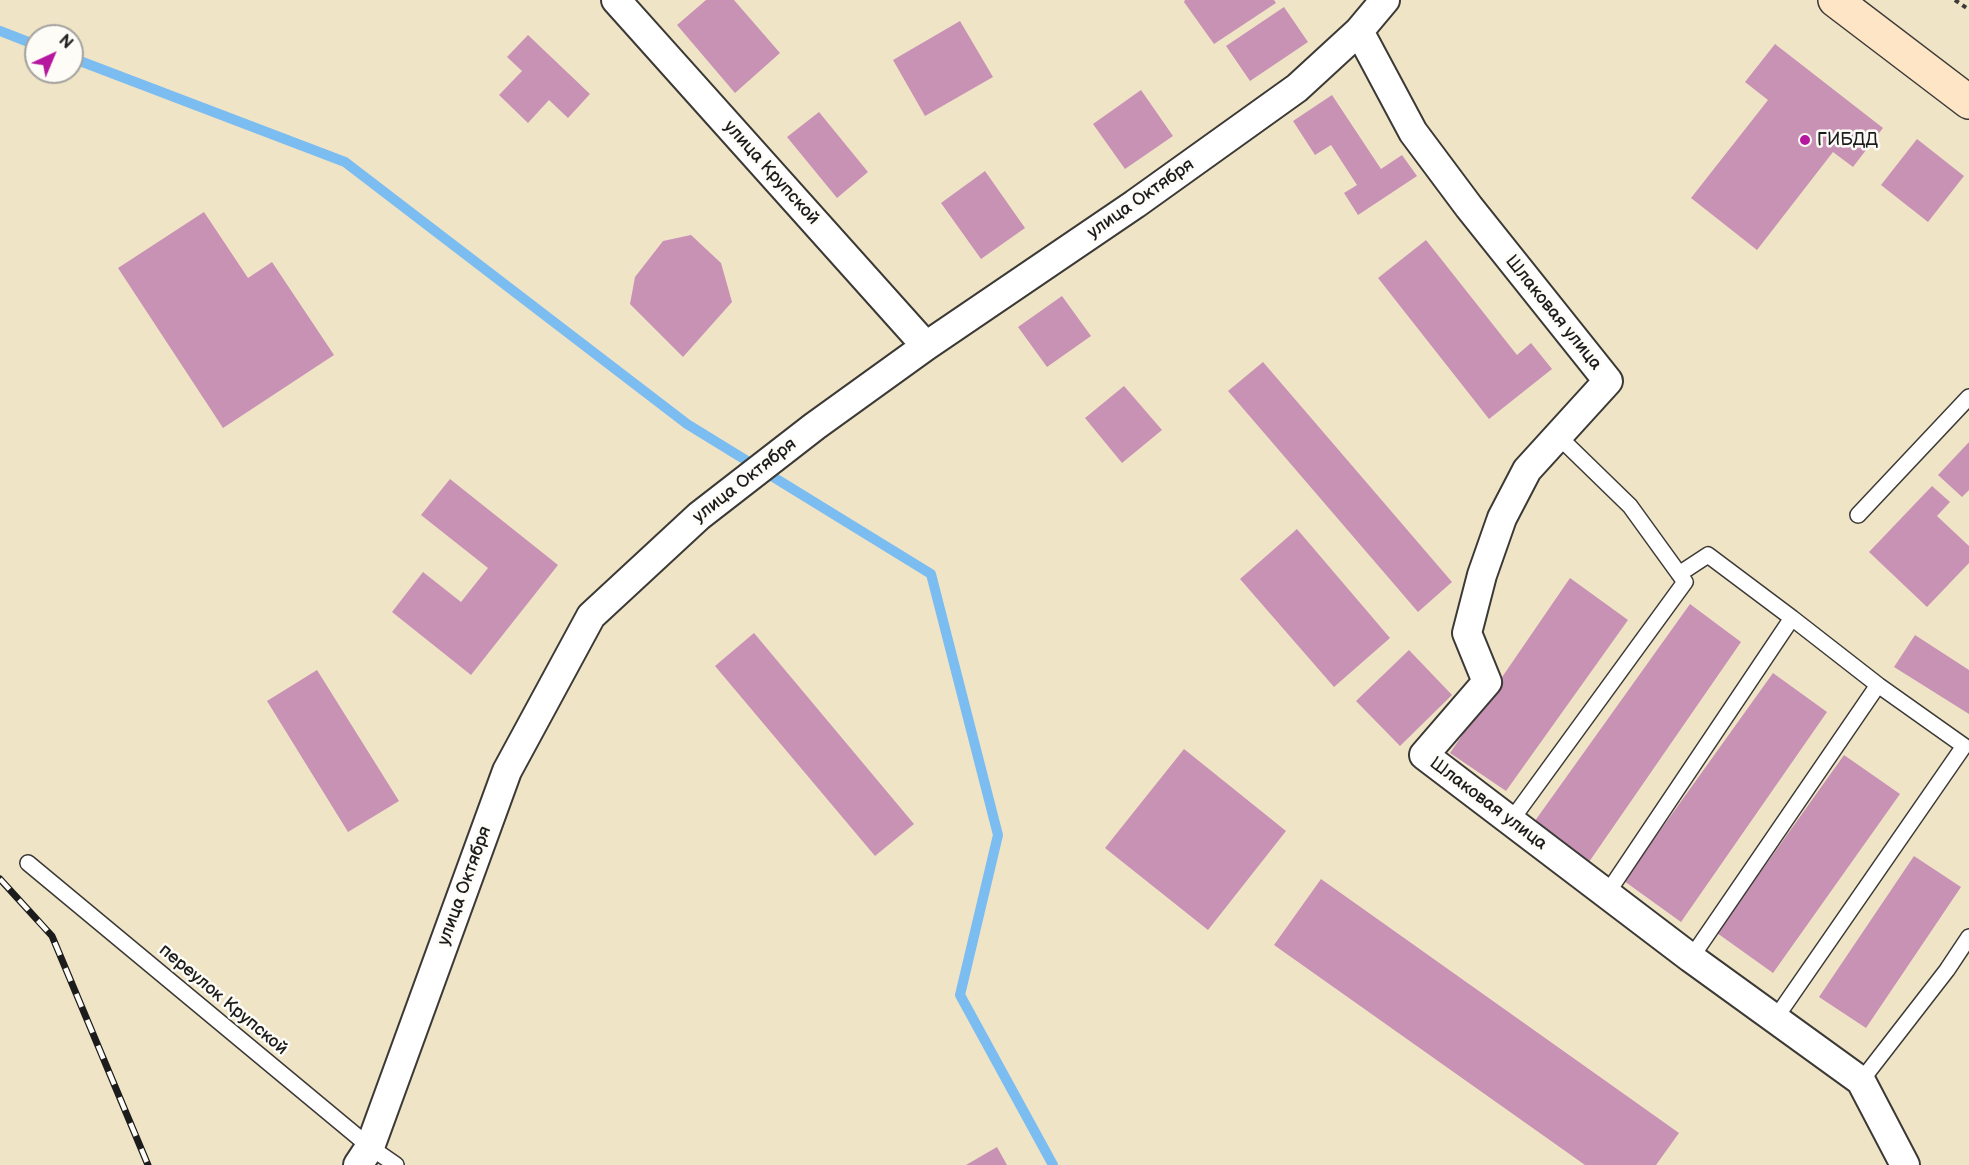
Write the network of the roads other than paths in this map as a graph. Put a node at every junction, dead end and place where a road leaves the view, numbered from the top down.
1 (616, 0) edge
2 (1847, 6) edge
3 (1372, 11) edge
4 (1969, 102) edge
5 (926, 346) junction
6 (1969, 397) edge
7 (1557, 435) junction
8 (1858, 515) dead end
9 (1679, 574) junction
10 (1792, 618) junction
11 (1878, 685) junction
12 (1510, 822) junction
13 (28, 863) dead end
14 (1606, 895) junction
15 (1969, 937) edge
16 (1691, 958) junction
17 (1775, 1019) junction
18 (1861, 1081) junction
19 (368, 1159) edge
20 (396, 1165) edge
21 (1905, 1165) edge

1 - 5 street, улица Крупской
2 - 4 main road
3 - 5 street, улица Октября
3 - 7 street, Шлаковая улица
5 - 19 street, улица Октября
6 - 8 lane
7 - 9 lane
7 - 12 street, Шлаковая улица
9 - 10 lane
9 - 12 lane
10 - 11 lane
10 - 14 lane
11 - 16 lane
11 - 17 lane
12 - 14 street, Шлаковая улица
13 - 19 lane, переулок Крупской
14 - 16 street, Шлаковая улица
15 - 18 lane
16 - 17 street, Шлаковая улица
17 - 18 street, Шлаковая улица
18 - 21 street, Шлаковая улица
19 - 20 lane, переулок Крупской

